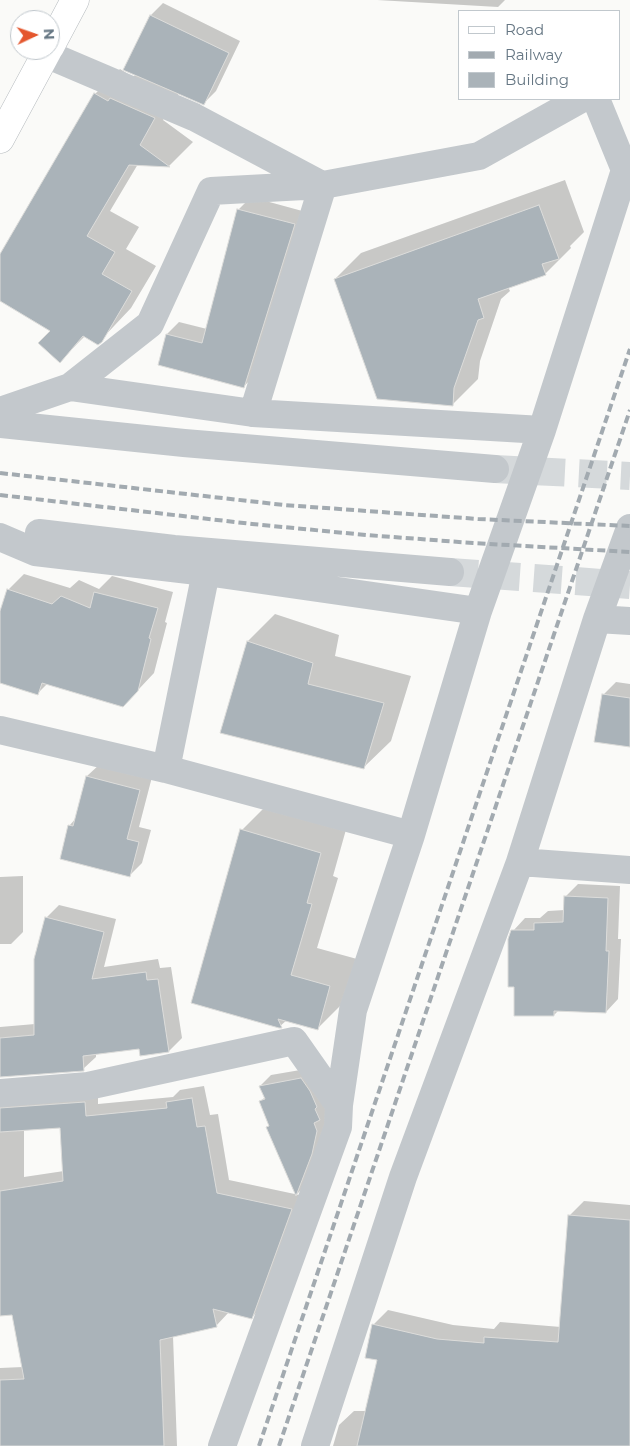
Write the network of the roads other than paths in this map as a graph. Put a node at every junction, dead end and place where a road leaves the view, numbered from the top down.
1 (74, 0) edge
2 (60, 27) edge
3 (60, 55) edge
4 (43, 60) edge
5 (579, 100) edge
6 (596, 100) edge
7 (0, 139) edge
8 (323, 185) junction
9 (70, 387) junction
10 (0, 411) edge
11 (253, 413) junction
12 (0, 424) edge
13 (542, 430) junction
14 (494, 469) tunnel mouth
15 (630, 528) edge
16 (0, 529) edge
17 (0, 537) edge
18 (206, 572) junction
19 (450, 572) tunnel mouth
20 (478, 611) junction
21 (598, 619) junction
22 (630, 620) edge
23 (0, 730) edge
24 (166, 769) junction
25 (411, 835) junction
26 (520, 862) junction
27 (630, 870) edge
28 (0, 1093) edge
29 (339, 1105) junction
30 (222, 1446) edge
31 (315, 1446) edge

1 - 2 main road
3 - 8 street
4 - 7 main road
5 - 8 street
6 - 13 street
8 - 9 street
8 - 11 street
9 - 10 street
9 - 11 street
11 - 13 street
12 - 14 street
13 - 20 street
15 - 21 street
16 - 19 street
17 - 18 street
18 - 20 street
18 - 24 street
20 - 25 street
21 - 22 street
21 - 26 street
23 - 24 street
24 - 25 street
25 - 29 street
26 - 27 street
26 - 31 street
28 - 29 street
29 - 30 street

